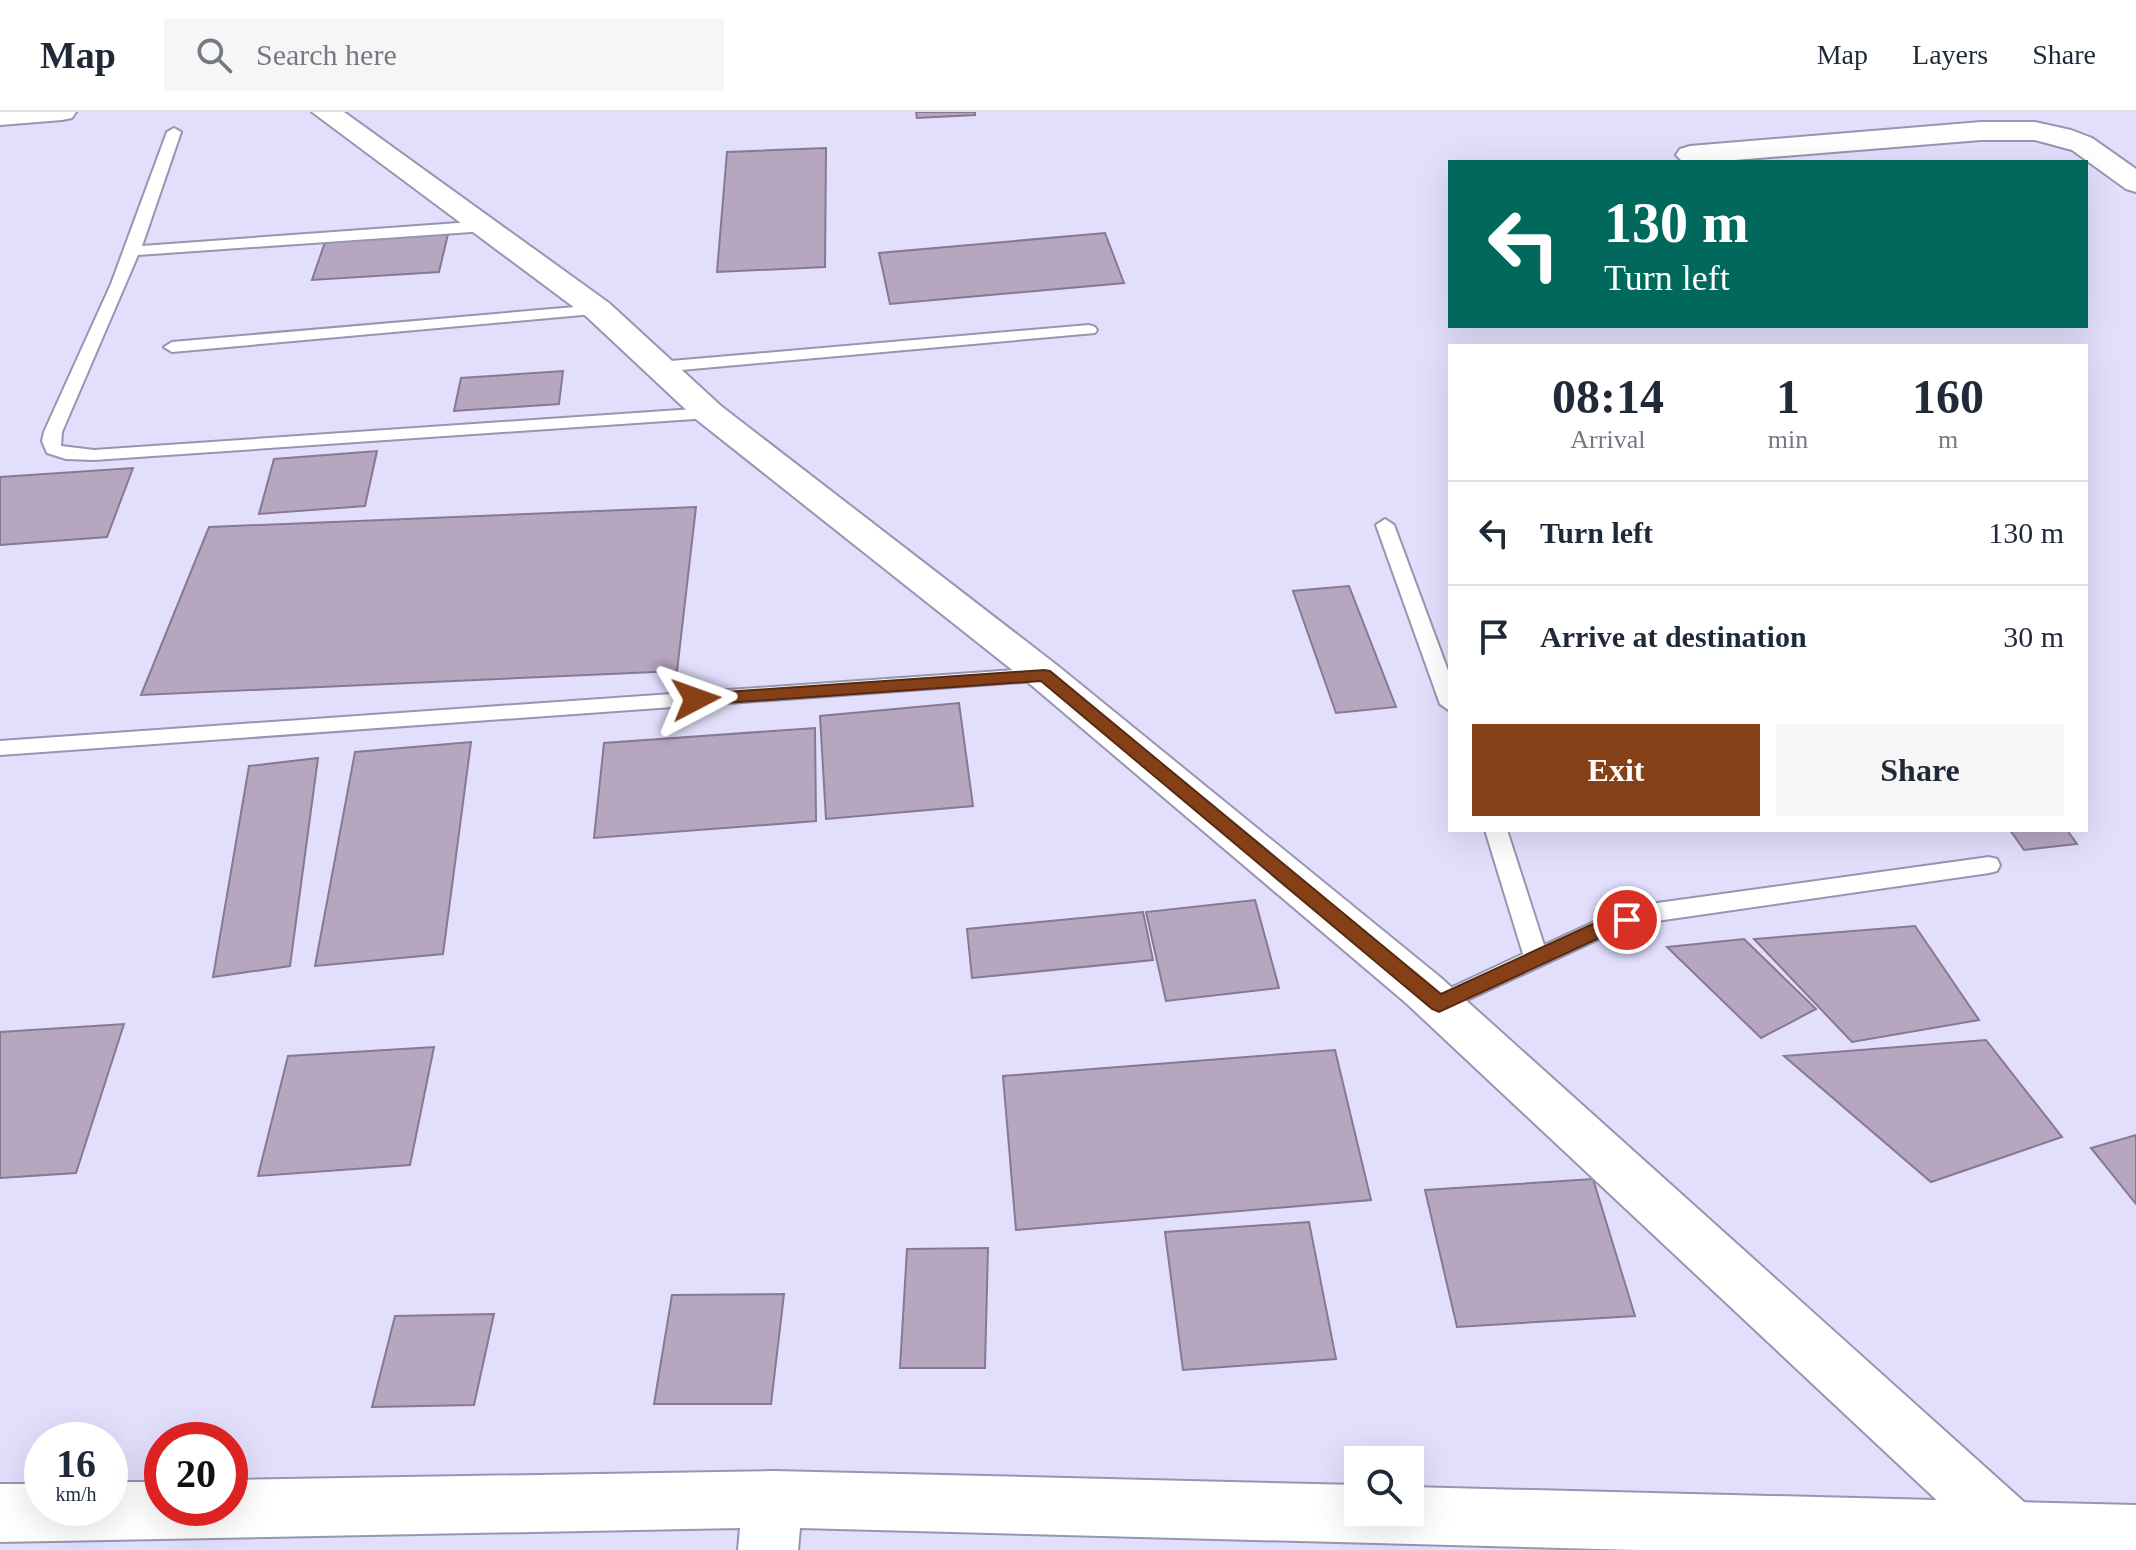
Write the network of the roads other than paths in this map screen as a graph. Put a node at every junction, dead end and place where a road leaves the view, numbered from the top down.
1 (62, 112) edge
2 (326, 112) edge
3 (0, 117) edge
4 (2055, 124) edge
5 (174, 132) dead end
6 (1690, 155) dead end
7 (2136, 183) edge
8 (486, 226) junction
9 (134, 251) junction
10 (598, 310) junction
11 (1089, 330) dead end
12 (172, 347) dead end
13 (659, 367) junction
14 (709, 413) junction
15 (1385, 525) dead end
16 (1044, 675) junction
17 (1448, 698) edge
18 (0, 748) edge
19 (1497, 832) edge
20 (1989, 865) dead end
21 (1536, 958) junction
22 (1439, 1004) junction
23 (0, 1513) edge
24 (770, 1525) edge
25 (2136, 1534) edge
26 (2021, 1539) edge

1 - 3 street
2 - 8 street
4 - 6 street
4 - 7 street
5 - 9 lane
8 - 9 lane
8 - 10 street
9 - 14 lane
10 - 12 lane
10 - 13 street
11 - 13 lane
13 - 14 street
14 - 16 street
15 - 17 lane
16 - 18 lane
16 - 22 street
19 - 21 lane
20 - 21 lane
21 - 22 lane
22 - 26 street
23 - 24 street
24 - 26 street
25 - 26 street

